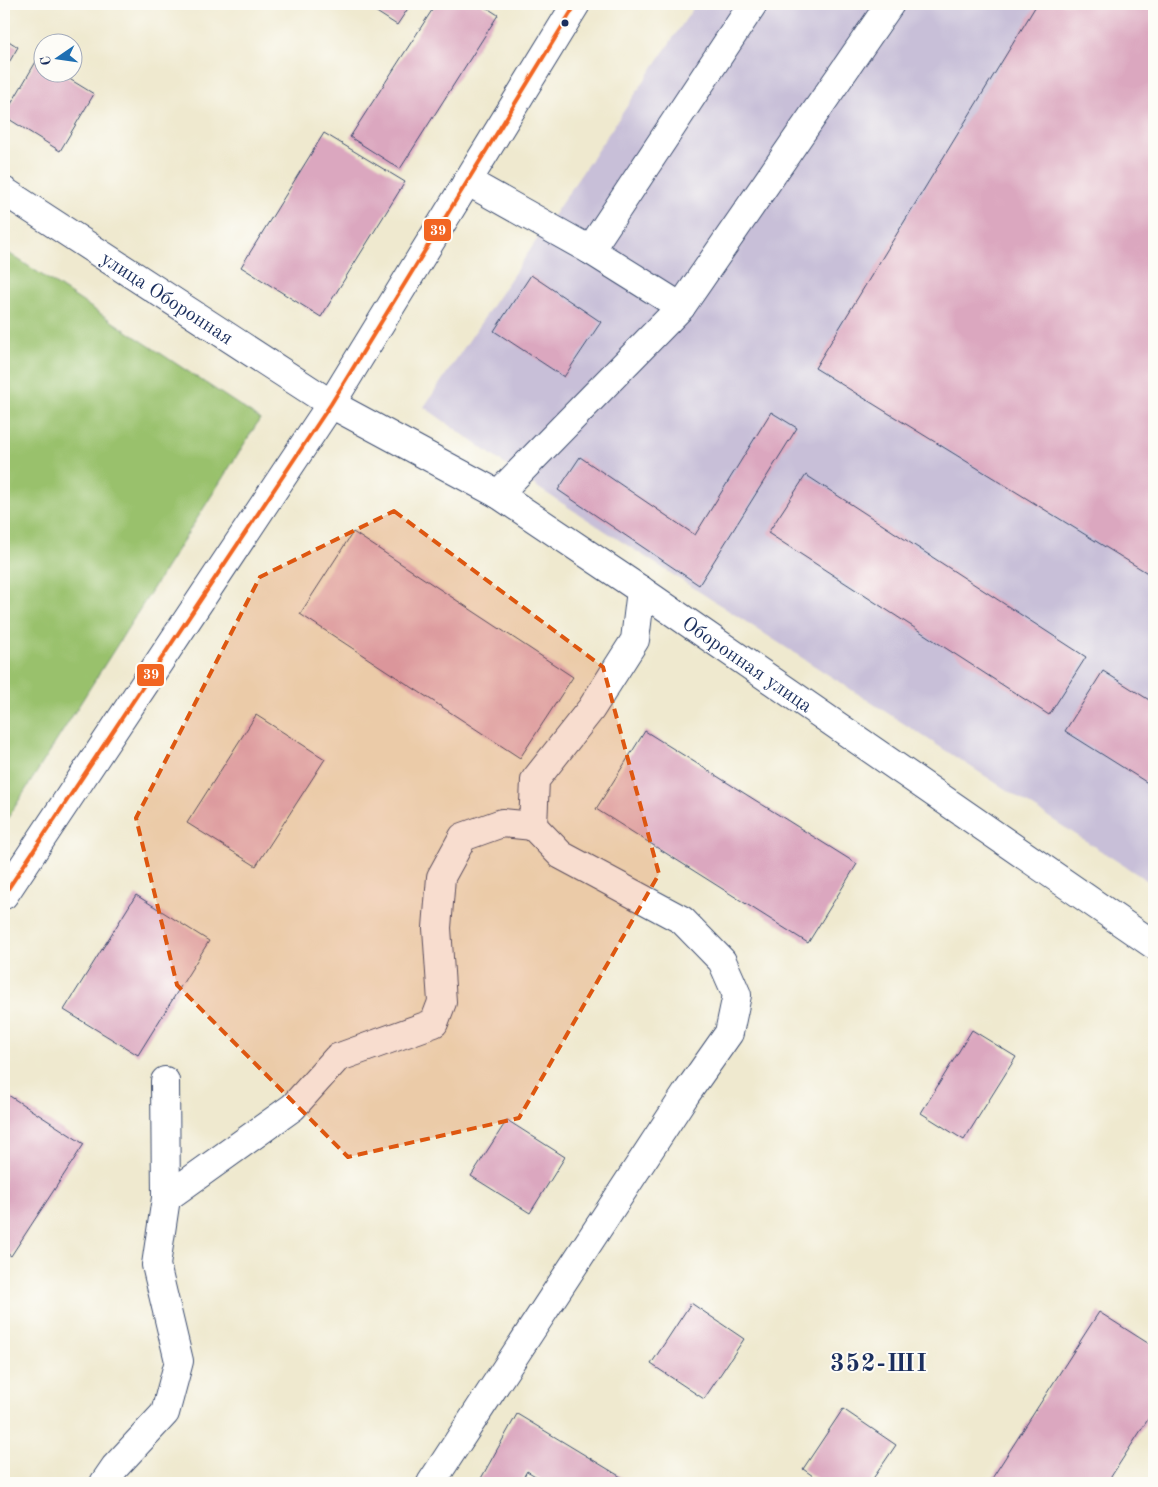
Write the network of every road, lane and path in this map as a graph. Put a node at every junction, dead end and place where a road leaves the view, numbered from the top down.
1 (576, 4) edge
2 (753, 4) edge
3 (890, 4) edge
4 (467, 181) junction
5 (4, 191) edge
6 (590, 250) junction
7 (681, 307) junction
8 (331, 404) junction
9 (498, 494) junction
10 (641, 590) junction
11 (533, 826) junction
12 (4, 895) edge
13 (1154, 945) edge
14 (165, 1081) dead end
15 (166, 1198) junction
16 (104, 1483) edge
17 (431, 1483) edge

1 - 4 street
2 - 6 street
3 - 7 street
4 - 6 street
4 - 8 street
5 - 8 street, улица Оборонная
6 - 7 street
7 - 9 street
8 - 9 street, Оборонная улица
8 - 12 street
9 - 10 street, Оборонная улица
10 - 11 street
10 - 13 street, Оборонная улица
11 - 15 street
11 - 17 street
14 - 15 street
15 - 16 street

